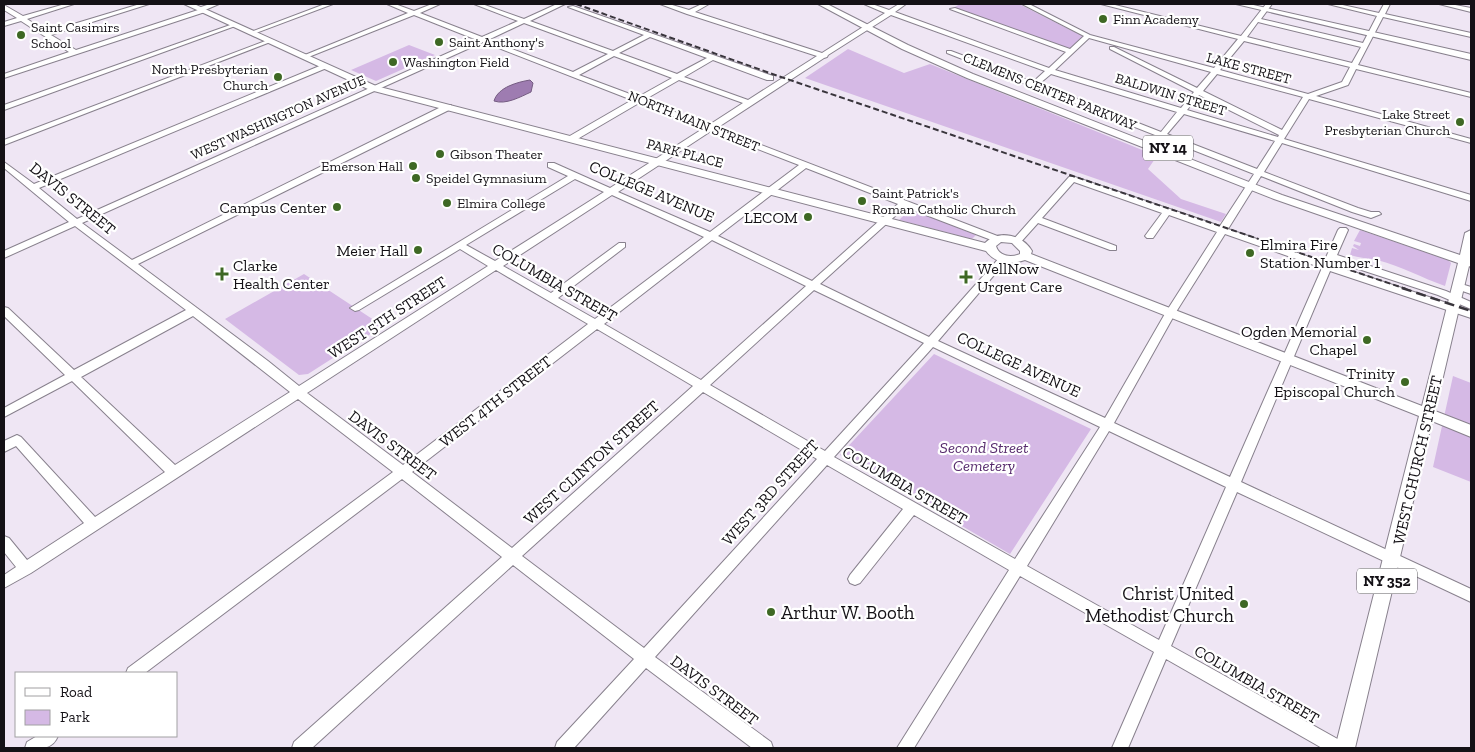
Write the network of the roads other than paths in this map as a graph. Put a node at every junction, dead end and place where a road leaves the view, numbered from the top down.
1 (71, 4) edge
2 (146, 4) edge
3 (188, 4) edge
4 (216, 4) edge
5 (330, 4) edge
6 (390, 4) edge
7 (437, 4) edge
8 (477, 4) edge
9 (663, 4) edge
10 (706, 4) edge
11 (822, 4) edge
12 (833, 4) edge
13 (867, 4) edge
14 (903, 4) edge
15 (1025, 4) edge
16 (1104, 4) edge
17 (1240, 4) edge
18 (1331, 4) edge
19 (1387, 4) edge
20 (1442, 4) edge
21 (559, 5) edge
22 (1121, 6) edge
23 (4, 7) edge
24 (571, 7) dead end
25 (1267, 7) edge
26 (953, 9) dead end
27 (202, 10) junction
28 (1471, 10) edge
29 (890, 12) junction
30 (414, 13) junction
31 (689, 13) junction
32 (1381, 15) junction
33 (22, 18) junction
34 (1257, 20) junction
35 (524, 21) junction
36 (4, 24) edge
37 (234, 25) junction
38 (869, 26) junction
39 (251, 33) junction
40 (47, 34) junction
41 (1371, 34) junction
42 (649, 35) junction
43 (1471, 35) edge
44 (1088, 36) junction
45 (1244, 38) junction
46 (483, 39) junction
47 (966, 40) junction
48 (270, 41) junction
49 (1365, 46) junction
50 (1071, 52) junction
51 (76, 53) junction
52 (613, 54) junction
53 (825, 56) junction
54 (304, 57) junction
55 (713, 57) junction
56 (1471, 57) edge
57 (1354, 66) junction
58 (325, 67) junction
59 (1050, 71) junction
60 (1215, 72) junction
61 (573, 75) junction
62 (4, 76) edge
63 (678, 77) junction
64 (770, 78) dead end
65 (1034, 85) junction
66 (373, 88) junction
67 (1199, 92) junction
68 (1471, 96) edge
69 (1307, 97) junction
70 (639, 99) junction
71 (749, 103) junction
72 (448, 106) junction
73 (4, 108) edge
74 (1183, 111) junction
75 (712, 128) junction
76 (1162, 135) junction
77 (1282, 137) junction
78 (571, 138) junction
79 (1471, 141) edge
80 (4, 143) edge
81 (658, 161) junction
82 (4, 164) edge
83 (551, 165) dead end
84 (804, 165) junction
85 (1260, 172) junction
86 (574, 176) junction
87 (1252, 184) junction
88 (34, 187) junction
89 (771, 191) junction
90 (611, 193) junction
91 (1471, 198) edge
92 (905, 202) junction
93 (1168, 212) junction
94 (1376, 214) dead end
95 (1036, 219) junction
96 (885, 220) junction
97 (76, 222) junction
98 (1224, 228) junction
99 (1343, 230) dead end
100 (1471, 233) edge
101 (711, 236) junction
102 (1150, 236) dead end
103 (1017, 241) junction
104 (993, 244) junction
105 (460, 245) junction
106 (622, 246) dead end
107 (1113, 248) dead end
108 (4, 255) edge
109 (1025, 256) junction
110 (1003, 259) junction
111 (1468, 259) edge
112 (1330, 262) junction
113 (131, 264) junction
114 (497, 266) junction
115 (813, 284) junction
116 (1463, 284) edge
117 (1471, 291) edge
118 (550, 298) junction
119 (1454, 305) junction
120 (1471, 306) edge
121 (355, 308) dead end
122 (4, 310) edge
123 (193, 311) junction
124 (1172, 312) junction
125 (1471, 315) edge
126 (596, 324) junction
127 (931, 342) junction
128 (1290, 359) junction
129 (73, 376) junction
130 (701, 386) junction
131 (298, 394) junction
132 (4, 413) edge
133 (1427, 414) junction
134 (1107, 425) junction
135 (1471, 431) edge
136 (4, 447) edge
137 (825, 457) junction
138 (403, 472) junction
139 (175, 473) junction
140 (1234, 484) junction
141 (912, 508) junction
142 (94, 525) junction
143 (4, 542) edge
144 (512, 557) junction
145 (1393, 559) junction
146 (26, 568) junction
147 (1018, 568) junction
148 (855, 579) dead end
149 (4, 582) edge
150 (1471, 596) edge
151 (1162, 648) junction
152 (644, 658) junction
153 (134, 672) edge
154 (49, 737) edge
155 (33, 748) edge
156 (300, 748) edge
157 (563, 748) edge
158 (765, 748) edge
159 (905, 748) edge
160 (1120, 748) edge
161 (1337, 748) edge
162 (1345, 748) edge

1 - 33 street
2 - 40 street
3 - 27 main road
4 - 27 street
5 - 39 street
6 - 30 street, NORTH MAIN STREET
7 - 30 street
8 - 35 street
9 - 31 street
10 - 31 street
11 - 38 main road, CLEMENS CENTER PARKWAY / NY 14
12 - 38 main road, CLEMENS CENTER PARKWAY / NY 14
13 - 29 street, BALDWIN STREET
14 - 29 street, WEST 5TH STREET
15 - 44 street, LAKE STREET
16 - 22 street
17 - 25 main road
18 - 32 street
19 - 32 street
20 - 28 street
21 - 35 street, WEST WASHINGTON AVENUE
22 - 45 street
23 - 33 street
24 - 42 street
25 - 34 street
25 - 41 main road
26 - 50 street
27 - 37 main road
27 - 51 street
29 - 38 street, WEST 5TH STREET
29 - 47 street, BALDWIN STREET
30 - 46 street, NORTH MAIN STREET
30 - 54 street
31 - 53 street
32 - 41 street
32 - 43 street
33 - 36 street
33 - 40 street
34 - 45 street
34 - 49 street
35 - 46 street, WEST WASHINGTON AVENUE
35 - 52 street
37 - 39 main road
37 - 73 street
38 - 53 street, WEST 5TH STREET
38 - 87 main road, CLEMENS CENTER PARKWAY / NY 14
39 - 48 main road
40 - 51 street
41 - 49 street
41 - 56 main road
42 - 52 street
42 - 55 street
44 - 50 street
44 - 60 street, LAKE STREET
44 - 67 street
45 - 57 street
45 - 60 street
46 - 61 street, NORTH MAIN STREET
46 - 66 street, WEST WASHINGTON AVENUE
47 - 59 street, BALDWIN STREET
47 - 65 street
48 - 54 main road
48 - 80 street
49 - 57 street
50 - 59 street
51 - 62 street
52 - 61 street
52 - 63 street
53 - 71 street, WEST 5TH STREET
54 - 58 main road
55 - 63 street
55 - 64 street
57 - 68 street
57 - 69 street
58 - 66 main road
58 - 88 street
59 - 65 street
59 - 74 street, BALDWIN STREET
60 - 67 street
60 - 69 street, LAKE STREET
61 - 70 street, NORTH MAIN STREET
63 - 70 street
63 - 71 street
65 - 76 street
66 - 72 main road, PARK PLACE
66 - 97 street, WEST WASHINGTON AVENUE
67 - 74 street
67 - 77 street
69 - 77 street
69 - 79 street, LAKE STREET
70 - 75 street, NORTH MAIN STREET
70 - 78 street
71 - 75 street, WEST 5TH STREET
72 - 78 main road, PARK PLACE
72 - 113 street
74 - 76 street
74 - 77 street, BALDWIN STREET
75 - 81 street, WEST 5TH STREET
75 - 84 street, NORTH MAIN STREET
76 - 85 street
77 - 85 street
77 - 91 street, BALDWIN STREET
78 - 81 main road, PARK PLACE
81 - 89 main road, PARK PLACE
81 - 90 street, WEST 5TH STREET
82 - 88 street, DAVIS STREET
83 - 86 street, COLLEGE AVENUE
84 - 89 street
84 - 92 street, NORTH MAIN STREET
85 - 87 street
85 - 94 street
86 - 90 street, COLLEGE AVENUE
86 - 105 street
87 - 98 street
87 - 111 main road, CLEMENS CENTER PARKWAY / NY 14
88 - 97 street, DAVIS STREET
89 - 96 main road, PARK PLACE
89 - 101 street, WEST 4TH STREET
90 - 101 street, COLLEGE AVENUE
90 - 114 street, WEST 5TH STREET
92 - 96 street, WEST CLINTON STREET
92 - 104 street, NORTH MAIN STREET
93 - 95 street
93 - 98 street
93 - 102 street
95 - 103 street
95 - 107 street
96 - 104 main road, PARK PLACE
96 - 115 street, WEST CLINTON STREET
97 - 108 street, WEST WASHINGTON AVENUE
97 - 113 street, DAVIS STREET
98 - 112 street
98 - 124 street
99 - 112 street
100 - 111 main road, NY 352
101 - 115 street, COLLEGE AVENUE
101 - 126 street, WEST 4TH STREET
103 - 104 main road
103 - 109 main road
104 - 110 main road
105 - 114 street, COLUMBIA STREET
105 - 121 street
106 - 118 street
109 - 110 main road
109 - 124 main road
110 - 127 street, WEST 3RD STREET
111 - 116 main road, WEST CHURCH STREET / NY 352
112 - 119 street
112 - 128 street
113 - 123 street, DAVIS STREET
114 - 118 street, COLUMBIA STREET
114 - 131 street, WEST 5TH STREET
115 - 127 street, COLLEGE AVENUE
115 - 130 street, WEST CLINTON STREET
116 - 117 street
116 - 119 main road, WEST CHURCH STREET / NY 352
118 - 126 street, COLUMBIA STREET
119 - 120 street
119 - 125 street
119 - 133 main road, WEST CHURCH STREET / NY 352
122 - 129 street
123 - 129 street
123 - 131 street, DAVIS STREET
124 - 128 main road
124 - 134 street
126 - 130 street, COLUMBIA STREET
126 - 138 street, WEST 4TH STREET
127 - 134 street, COLLEGE AVENUE
127 - 137 street, WEST 3RD STREET
128 - 133 main road
128 - 140 street
129 - 132 street
129 - 139 street
130 - 137 street, COLUMBIA STREET
130 - 144 street, WEST CLINTON STREET
131 - 138 street, DAVIS STREET
131 - 139 street, WEST 5TH STREET
133 - 135 main road
133 - 145 main road, WEST CHURCH STREET / NY 352
134 - 140 street, COLLEGE AVENUE
134 - 147 street
136 - 142 street
137 - 141 street, COLUMBIA STREET
137 - 152 street, WEST 3RD STREET
138 - 144 street, DAVIS STREET
138 - 153 street, WEST 4TH STREET
139 - 142 street, WEST 5TH STREET
140 - 145 street, COLLEGE AVENUE
140 - 151 street
141 - 147 street, COLUMBIA STREET
141 - 148 street
142 - 146 street, WEST 5TH STREET
143 - 146 street
144 - 152 street, DAVIS STREET
144 - 156 street, WEST CLINTON STREET
145 - 150 street, COLLEGE AVENUE
145 - 162 main road, WEST CHURCH STREET / NY 352
146 - 149 street, WEST 5TH STREET
147 - 151 street, COLUMBIA STREET
147 - 159 street
151 - 160 street
151 - 161 street, COLUMBIA STREET
152 - 157 street, WEST 3RD STREET
152 - 158 street, DAVIS STREET
154 - 155 street

